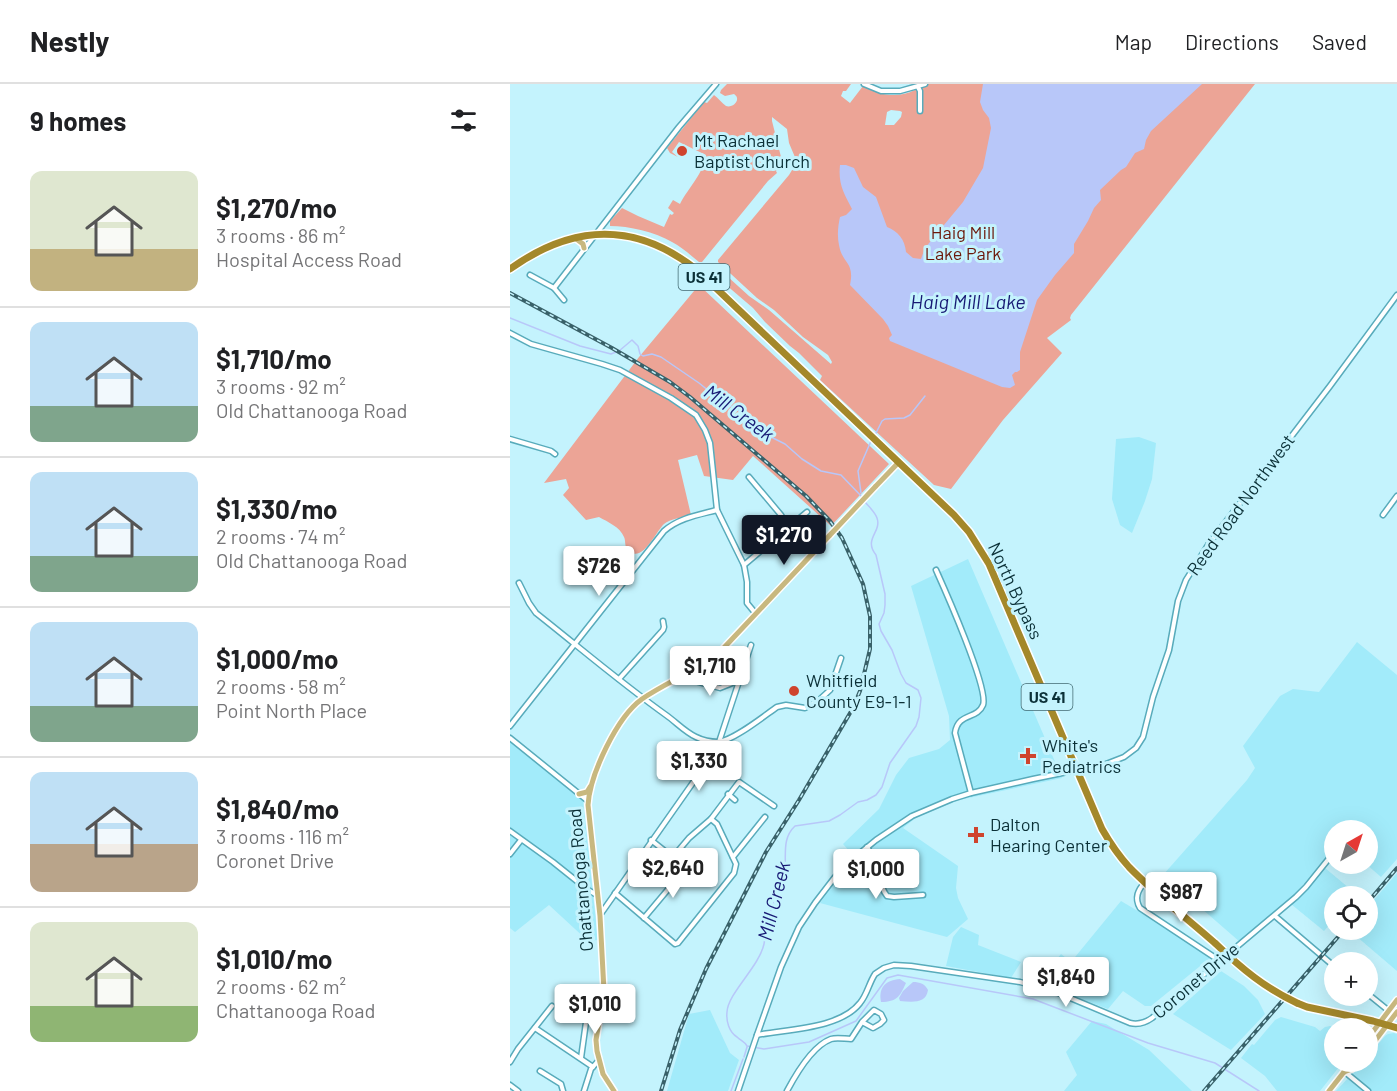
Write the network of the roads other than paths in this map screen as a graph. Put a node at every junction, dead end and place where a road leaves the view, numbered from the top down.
1 (716, 84) edge
2 (864, 84) edge
3 (925, 84) edge
4 (918, 87) junction
5 (920, 111) dead end
6 (595, 235) junction
7 (575, 238) junction
8 (584, 248) junction
9 (511, 267) edge
10 (530, 275) dead end
11 (554, 288) junction
12 (1397, 295) edge
13 (564, 300) dead end
14 (510, 333) edge
15 (510, 439) edge
16 (555, 454) dead end
17 (899, 462) junction
18 (749, 477) dead end
19 (1396, 498) edge
20 (717, 510) junction
21 (807, 512) dead end
22 (1383, 515) dead end
23 (789, 528) junction
24 (744, 565) junction
25 (936, 570) dead end
26 (519, 583) dead end
27 (756, 614) junction
28 (663, 621) dead end
29 (574, 644) junction
30 (751, 645) dead end
31 (842, 658) dead end
32 (680, 677) junction
33 (619, 680) junction
34 (740, 680) junction
35 (643, 699) junction
36 (510, 726) edge
37 (510, 738) edge
38 (719, 742) junction
39 (1077, 770) junction
40 (591, 786) junction
41 (971, 793) junction
42 (579, 794) junction
43 (728, 794) junction
44 (735, 800) dead end
45 (588, 801) junction
46 (774, 806) dead end
47 (765, 817) dead end
48 (711, 819) junction
49 (510, 831) edge
50 (521, 840) junction
51 (651, 840) junction
52 (867, 847) junction
53 (510, 854) edge
54 (673, 857) junction
55 (733, 857) junction
56 (1324, 865) edge
57 (686, 867) junction
58 (705, 874) dead end
59 (1145, 882) junction
60 (615, 893) junction
61 (597, 895) junction
62 (923, 895) dead end
63 (600, 916) junction
64 (1275, 916) junction
65 (644, 918) junction
66 (1324, 958) edge
67 (1220, 961) junction
68 (1397, 1000) edge
69 (1378, 1002) edge
70 (572, 1005) dead end
71 (552, 1006) dead end
72 (588, 1008) junction
73 (601, 1010) junction
74 (1389, 1011) junction
75 (1397, 1013) edge
76 (1355, 1017) joint
77 (862, 1022) junction
78 (1384, 1024) junction
79 (535, 1028) junction
80 (1397, 1028) edge
81 (1378, 1029) edge
82 (1378, 1034) edge
83 (757, 1035) junction
84 (581, 1059) junction
85 (598, 1060) junction
86 (510, 1062) edge
87 (593, 1066) junction
88 (540, 1071) dead end
89 (590, 1072) junction
90 (1344, 1072) joint
91 (603, 1074) junction
92 (510, 1085) edge
93 (518, 1091) edge
94 (563, 1091) edge
95 (584, 1091) edge
96 (614, 1091) edge
97 (738, 1091) edge
98 (787, 1091) edge
99 (1329, 1091) edge
100 (1368, 1091) edge

1 - 6 street
2 - 4 street
3 - 4 street
4 - 5 street
6 - 7 highway, North Bypass / US 41
6 - 8 street
6 - 17 highway, North Bypass / US 41
7 - 8 main road
7 - 9 highway, North Bypass / US 41
8 - 11 street
10 - 11 street
11 - 13 street
12 - 39 street, Reed Road Northwest
14 - 20 street
15 - 16 street
17 - 27 main road, Chattanooga Road, bridge
17 - 39 highway, North Bypass / US 41
18 - 23 street
19 - 22 street
20 - 24 street
20 - 29 street
21 - 23 street
23 - 24 street
24 - 27 street
25 - 41 street
26 - 29 street
27 - 32 main road, Chattanooga Road
28 - 33 street
29 - 33 street
29 - 36 street
30 - 34 street
31 - 38 street
32 - 34 street
32 - 35 main road, Chattanooga Road
33 - 35 street
34 - 38 street
35 - 38 street
35 - 40 main road, Chattanooga Road
37 - 42 street
38 - 51 street
39 - 41 street, Reed Road Northwest
39 - 59 highway, North Bypass / US 41
40 - 42 main road
40 - 45 main road, Chattanooga Road
41 - 52 street, Reed Road Northwest
42 - 45 street
43 - 44 street
43 - 46 street
43 - 48 street
45 - 61 main road, Chattanooga Road
47 - 55 street
48 - 54 street
48 - 55 street
49 - 50 street
50 - 53 street
50 - 61 street
51 - 54 street
51 - 60 street
52 - 62 street
52 - 83 street, Reed Road Northwest
54 - 57 street
55 - 65 street
56 - 64 street, Coronet Drive
57 - 58 street
57 - 65 street
59 - 67 street
59 - 76 highway, North Bypass / US 41, bridge
60 - 63 street
60 - 65 street
61 - 63 main road, Chattanooga Road
63 - 73 main road, Chattanooga Road
64 - 66 street
64 - 67 street, Coronet Drive
67 - 83 street, Coronet Drive
68 - 74 main road
69 - 74 street
70 - 72 street
71 - 79 street
72 - 73 street
72 - 84 street
73 - 85 main road, Chattanooga Road
74 - 78 main road
75 - 78 main road
76 - 78 highway, North Bypass / US 41
77 - 77 street
77 - 98 street
78 - 80 highway, North Bypass / US 41
78 - 81 main road
78 - 82 main road
79 - 84 street
79 - 86 street
83 - 97 street
84 - 87 street
85 - 87 street
85 - 91 main road, Chattanooga Road
87 - 89 street
88 - 94 street
89 - 91 street
89 - 95 street
90 - 99 main road
90 - 100 street
91 - 96 main road, Chattanooga Road
92 - 93 street

